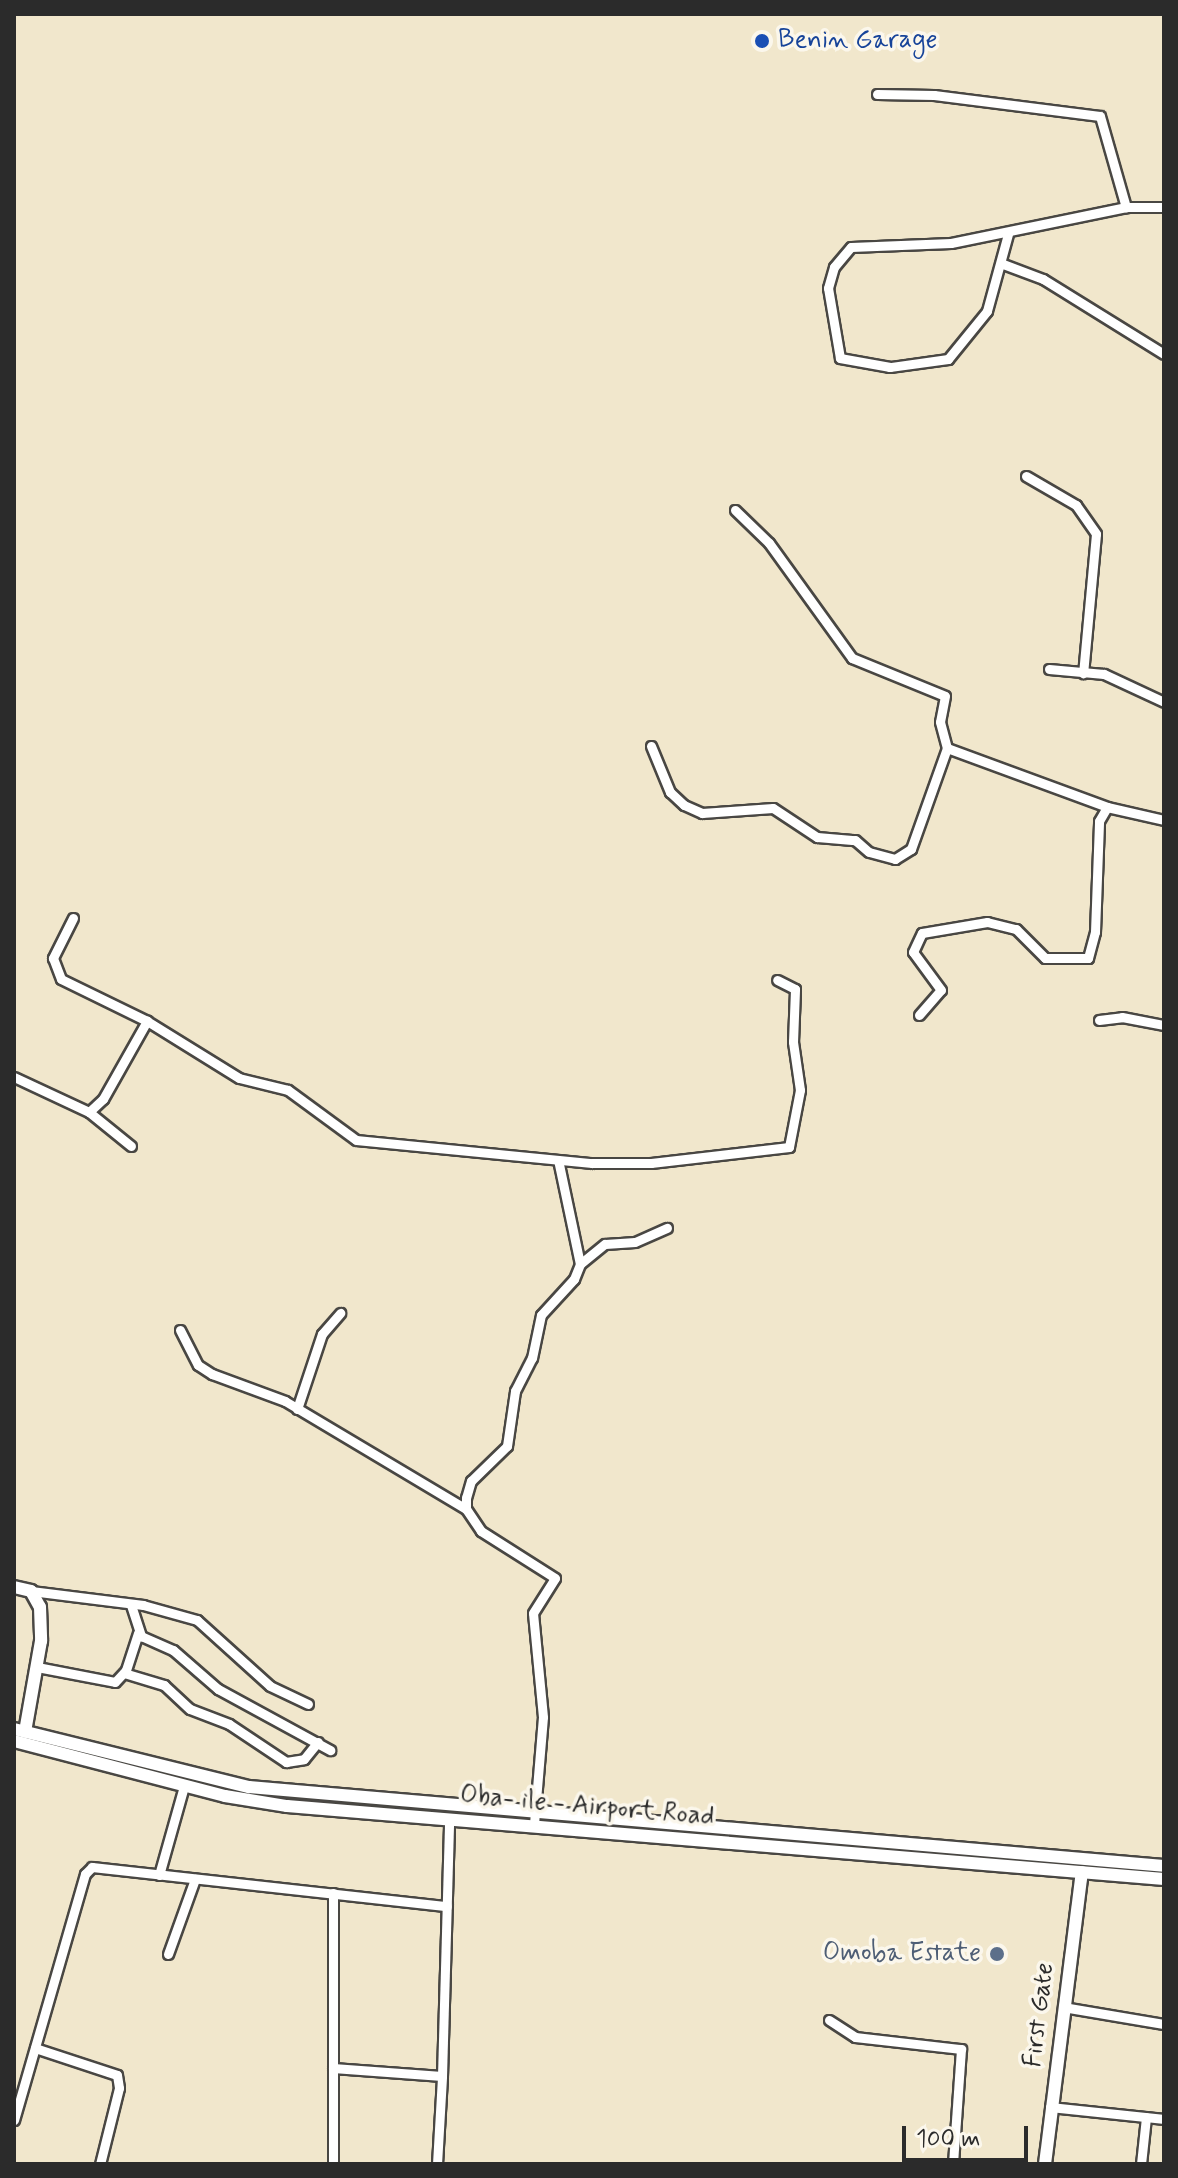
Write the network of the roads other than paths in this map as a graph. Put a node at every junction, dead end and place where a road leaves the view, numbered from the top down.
1 (877, 94) dead end
2 (1126, 207) junction
3 (1164, 207) edge
4 (1008, 234) junction
5 (1003, 264) junction
6 (1164, 354) edge
7 (1026, 476) dead end
8 (735, 510) dead end
9 (1049, 669) dead end
10 (1083, 673) junction
11 (1164, 702) edge
12 (651, 746) dead end
13 (947, 748) junction
14 (1107, 807) junction
15 (1164, 820) edge
16 (73, 918) dead end
17 (777, 980) dead end
18 (919, 1015) dead end
19 (1099, 1020) dead end
20 (147, 1021) junction
21 (1164, 1025) edge
22 (14, 1077) edge
23 (89, 1112) junction
24 (131, 1146) dead end
25 (558, 1160) junction
26 (667, 1228) dead end
27 (580, 1264) junction
28 (340, 1313) dead end
29 (180, 1330) dead end
30 (297, 1409) junction
31 (466, 1509) junction
32 (14, 1587) edge
33 (31, 1591) junction
34 (131, 1605) junction
35 (138, 1633) junction
36 (37, 1667) junction
37 (124, 1673) junction
38 (308, 1704) dead end
39 (20, 1731) edge
40 (14, 1741) edge
41 (318, 1742) junction
42 (330, 1750) dead end
43 (184, 1786) junction
44 (449, 1818) junction
45 (534, 1819) junction
46 (871, 1847) junction
47 (1164, 1866) edge
48 (1082, 1872) junction
49 (159, 1875) junction
50 (195, 1879) junction
51 (1164, 1879) edge
52 (333, 1893) junction
53 (447, 1906) junction
54 (168, 1954) dead end
55 (1063, 2007) junction
56 (829, 2020) dead end
57 (1164, 2024) edge
58 (35, 2048) junction
59 (333, 2068) junction
60 (442, 2076) junction
61 (1050, 2107) junction
62 (1146, 2117) junction
63 (1164, 2119) edge
64 (14, 2120) edge
65 (100, 2164) edge
66 (333, 2164) edge
67 (437, 2164) edge
68 (953, 2164) edge
69 (1045, 2164) edge
70 (1141, 2164) edge

1 - 2 street
2 - 3 street
2 - 4 street
4 - 5 street
4 - 5 street
5 - 6 street
7 - 10 street
8 - 13 street
9 - 10 street
10 - 11 street
12 - 13 street
13 - 14 street
14 - 15 street
14 - 18 street
16 - 20 street
17 - 25 street
19 - 21 street
20 - 23 street
20 - 25 street
22 - 23 street
23 - 24 street
25 - 27 street
26 - 27 street
27 - 31 street
28 - 30 street
29 - 30 street
30 - 31 street
31 - 45 street
32 - 33 main road
33 - 34 street
33 - 36 main road
34 - 35 street
34 - 38 street
35 - 37 street
35 - 41 street
36 - 37 street
36 - 39 main road
37 - 41 street
39 - 45 main road, Oba- ile - Airport Road
40 - 43 main road, Oba- ile - Airport Road
41 - 42 street
43 - 44 main road, Oba- ile - Airport Road
43 - 49 street
44 - 45 main road, Oba- ile - Airport Road
44 - 53 street
45 - 46 main road, Oba- ile - Airport Road
46 - 47 main road, Oba- ile - Airport Road
46 - 48 main road, Oba- ile - Airport Road
48 - 51 main road, Oba- ile - Airport Road
48 - 55 main road, First Gate
49 - 50 street
49 - 58 street
50 - 52 street
50 - 54 street
52 - 53 street
52 - 59 street
53 - 60 street
55 - 57 street
55 - 61 main road, First Gate
56 - 68 street
58 - 64 street
58 - 65 street
59 - 60 street
59 - 66 street
60 - 67 street
61 - 62 street
61 - 69 main road, First Gate
62 - 63 street
62 - 70 street

